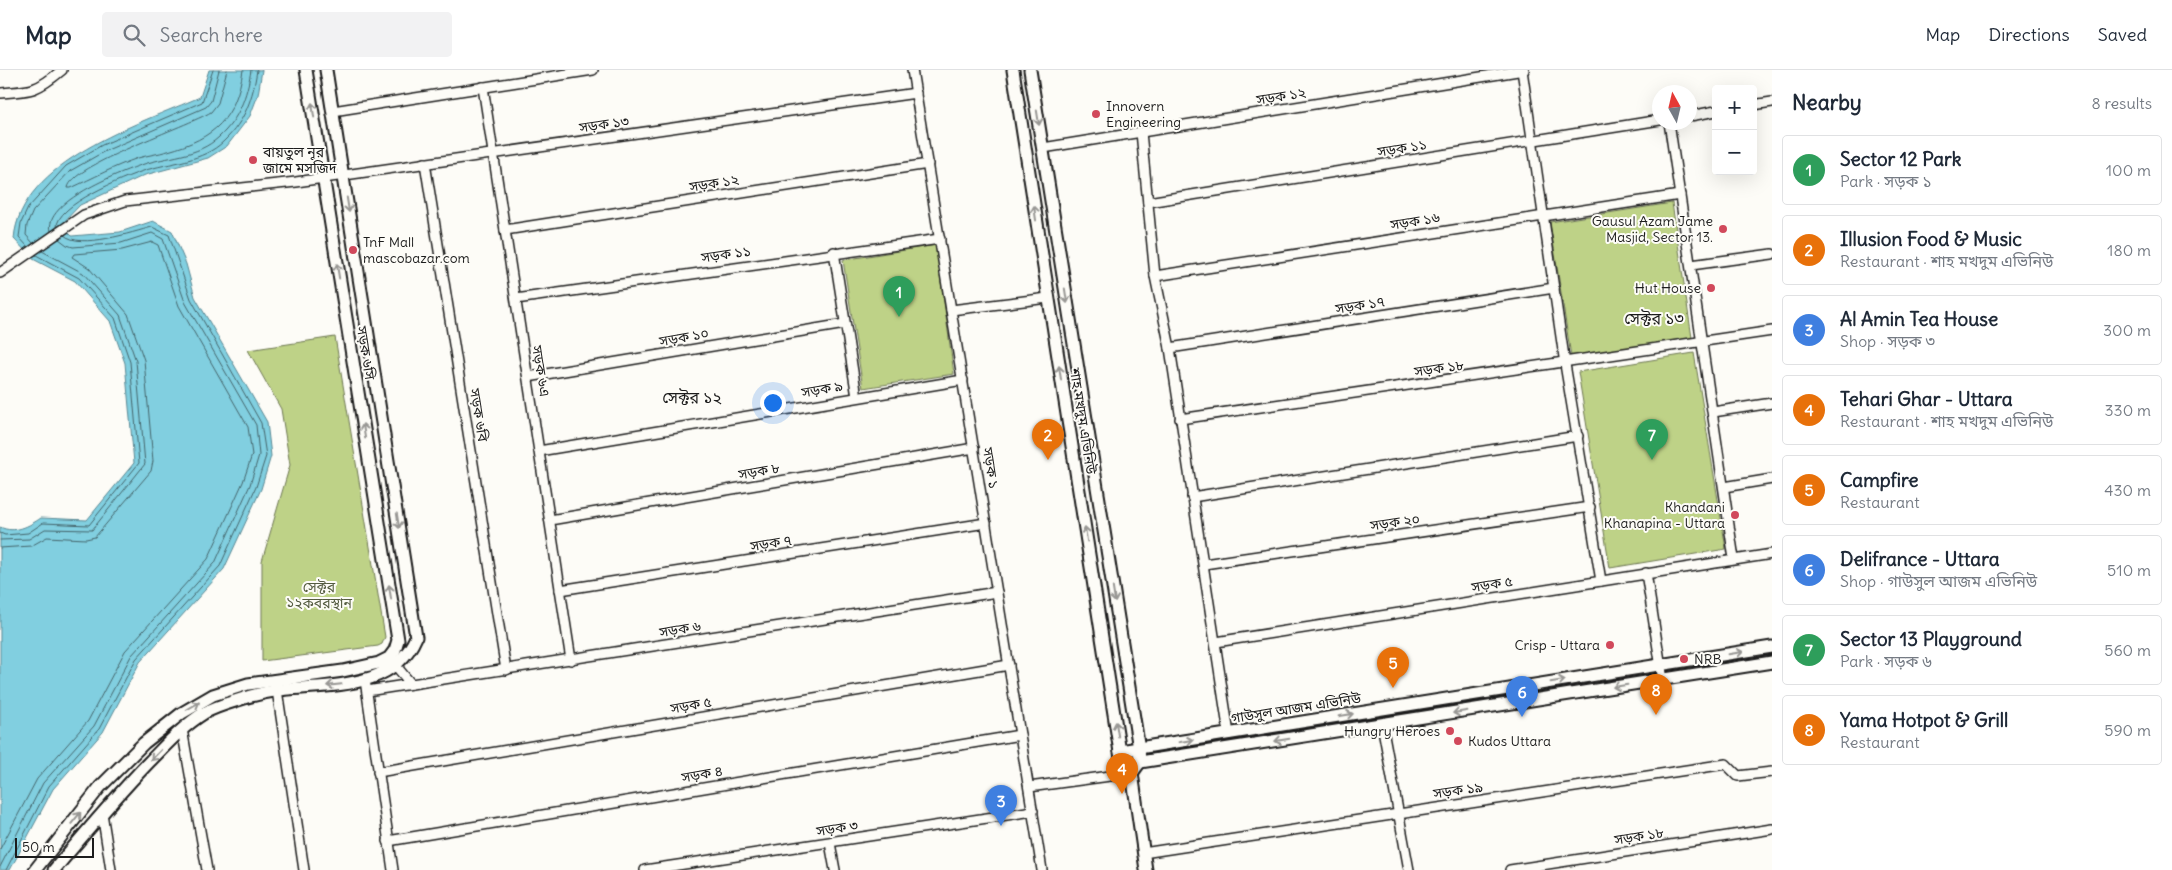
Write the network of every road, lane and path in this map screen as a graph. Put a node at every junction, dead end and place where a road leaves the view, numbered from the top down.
1 (62, 70) edge
2 (306, 70) edge
3 (326, 70) edge
4 (591, 70) edge
5 (912, 70) edge
6 (1013, 70) edge
7 (1030, 70) edge
8 (1523, 70) edge
9 (483, 87) junction
10 (0, 93) edge
11 (916, 93) junction
12 (1035, 100) junction
13 (1018, 102) junction
14 (1772, 102) edge
15 (1757, 105) edge
16 (333, 111) junction
17 (1712, 112) edge
18 (1697, 115) edge
19 (1652, 121) edge
20 (1670, 130) edge
21 (1141, 132) junction
22 (1532, 141) junction
23 (1043, 148) junction
24 (494, 154) junction
25 (425, 163) junction
26 (928, 164) junction
27 (343, 175) junction
28 (323, 178) junction
29 (1680, 195) junction
30 (1148, 202) junction
31 (1543, 216) junction
32 (505, 230) junction
33 (940, 239) junction
34 (834, 252) junction
35 (1772, 254) edge
36 (1691, 265) junction
37 (0, 273) edge
38 (1155, 276) junction
39 (1063, 278) junction
40 (1045, 280) junction
41 (1554, 288) junction
42 (1048, 298) junction
43 (516, 299) junction
44 (951, 310) junction
45 (845, 324) junction
46 (1772, 331) edge
47 (1702, 343) junction
48 (1170, 348) junction
49 (1565, 364) junction
50 (528, 377) junction
51 (963, 380) junction
52 (857, 397) junction
53 (1772, 403) edge
54 (1713, 412) junction
55 (1180, 419) junction
56 (1578, 436) junction
57 (974, 448) junction
58 (539, 451) junction
59 (1772, 479) edge
60 (1724, 487) junction
61 (393, 492) junction
62 (374, 495) junction
63 (1192, 497) junction
64 (1590, 508) junction
65 (550, 520) junction
66 (986, 523) junction
67 (1107, 552) junction
68 (1772, 554) edge
69 (1089, 555) junction
70 (1734, 559) junction
71 (1204, 564) junction
72 (1646, 573) junction
73 (1601, 581) junction
74 (560, 590) junction
75 (997, 592) junction
76 (1216, 642) junction
77 (396, 645) junction
78 (1772, 647) edge
79 (406, 657) junction
80 (571, 660) junction
81 (1772, 662) edge
82 (1009, 665) junction
83 (1660, 665) junction
84 (396, 666) junction
85 (506, 670) junction
86 (1663, 680) junction
87 (411, 684) junction
88 (366, 686) junction
89 (277, 690) junction
90 (1382, 724) junction
91 (182, 729) junction
92 (1020, 734) junction
93 (1229, 734) junction
94 (1139, 749) junction
95 (1120, 751) junction
96 (1140, 762) junction
97 (1122, 764) junction
98 (378, 772) junction
99 (1772, 772) edge
100 (1132, 773) junction
101 (1029, 787) junction
102 (1033, 811) junction
103 (102, 813) junction
104 (1399, 813) junction
105 (1772, 829) edge
106 (388, 841) junction
107 (830, 843) junction
108 (1143, 853) junction
109 (35, 870) edge
110 (54, 870) edge
111 (111, 870) edge
112 (207, 870) edge
113 (304, 870) edge
114 (392, 870) edge
115 (645, 870) edge
116 (835, 870) edge
117 (1042, 870) edge
118 (1146, 870) edge
119 (1409, 870) edge
120 (1510, 870) edge

1 - 10 street
28 -> 2 street, সড়ক ৬সি
3 - 16 street, সড়ক ৬সি
4 - 9 street
5 - 11 street, সড়ক ১
6 - 13 street, শাহ মখদুম এভিনিউ
7 - 12 street, শাহ মখদুম এভিনিউ
8 - 21 street, সড়ক ১২
8 - 22 street
9 - 16 street
9 - 24 street, সড়ক ৬এ
11 - 24 street, সড়ক ১৩
11 - 26 street, সড়ক ১
12 - 13 street
12 -> 23 street, শাহ মখদুম এভিনিউ
40 -> 13 street, শাহ মখদুম এভিনিউ
14 - 15 street
16 - 27 street, সড়ক ৬সি
17 - 18 street
19 - 22 street, সড়ক ১১
20 - 29 street
21 - 23 street, সড়ক ১২
21 - 30 street
22 - 30 street, সড়ক ১১
22 - 31 street
23 - 39 street, শাহ মখদুম এভিনিউ
24 - 25 street, সড়ক ১৩
24 - 32 street, সড়ক ৬এ
25 - 27 street, সড়ক ১৩
25 - 85 street, সড়ক ৬বি
26 - 32 street, সড়ক ১২
26 - 33 street, সড়ক ১
27 - 28 street, সড়ক ১৩
27 -> 61 street, সড়ক ৬সি
28 - 37 street, সড়ক ১৩
62 -> 28 street, সড়ক ৬সি
29 - 31 street, সড়ক ১৬
29 - 36 street
30 - 38 street
31 - 38 street, সড়ক ১৬
31 - 41 street
32 - 43 street, সড়ক ৬এ
33 - 34 street, সড়ক ১১
33 - 44 street, সড়ক ১
34 - 43 street, সড়ক ১১
34 - 45 street
35 - 36 street
36 - 47 street
38 - 48 street
39 - 40 street
39 -> 67 street, শাহ মখদুম এভিনিউ
40 - 42 street, শাহ মখদুম এভিনিউ
41 - 48 street, সড়ক ১৭
41 - 49 street
42 - 44 street
69 -> 42 street, শাহ মখদুম এভিনিউ
43 - 50 street, সড়ক ৬এ
44 - 51 street, সড়ক ১
45 - 50 street, সড়ক ১০
45 - 52 street
46 - 47 street
47 - 49 street, সড়ক ১৮
47 - 54 street
48 - 55 street
49 - 55 street, সড়ক ১৮
49 - 56 street
50 - 58 street, সড়ক ৬এ
51 - 52 street, সড়ক ৯
51 - 57 street, সড়ক ১
52 - 58 street, সড়ক ৯
53 - 54 street
54 - 60 street
55 - 63 street
56 - 63 street
56 - 64 street
57 - 65 street, সড়ক ৮
57 - 66 street, সড়ক ১
58 - 65 street, সড়ক ৬এ
59 - 60 street
60 - 70 street
61 - 62 street
61 -> 79 street, সড়ক ৬সি
77 -> 62 street, সড়ক ৬সি
63 - 71 street
64 - 71 street, সড়ক ২০
64 - 73 street
65 - 74 street, সড়ক ৬এ
66 - 74 street, সড়ক ৭
66 - 75 street, সড়ক ১
67 - 69 street
67 -> 94 street, শাহ মখদুম এভিনিউ
68 - 70 street, সড়ক ৫
95 -> 69 street, শাহ মখদুম এভিনিউ
70 - 72 street, সড়ক ৫
71 - 76 street
72 - 73 street, সড়ক ৫
72 - 83 street
73 - 76 street, সড়ক ৫
74 - 80 street, সড়ক ৬এ
75 - 80 street, সড়ক ৬
75 - 82 street, সড়ক ১
76 - 93 street
77 - 79 street
109 -> 77 street
83 -> 78 street, গাউসুল আজম এভিনিউ
79 - 84 street
80 - 85 street, সড়ক ৬
81 - 86 street
82 - 92 street, সড়ক ১
82 - 98 street, সড়ক ৫
83 - 86 street
93 -> 83 street, গাউসুল আজম এভিনিউ
84 - 87 street
84 - 88 street
85 - 87 street, সড়ক ৬
86 -> 90 street
87 - 88 street, সড়ক ৬
88 -> 89 street
88 - 98 street
89 - 91 street
89 - 113 street
90 -> 96 street
90 - 104 street
91 -> 103 street
91 - 112 street
92 - 101 street, সড়ক ১
92 - 106 street, সড়ক ৪
94 -> 93 street, গাউসুল আজম এভিনিউ
94 - 95 street, গাউসুল আজম এভিনিউ
94 - 96 street, শাহ মখদুম এভিনিউ
95 - 97 street, শাহ মখদুম এভিনিউ
96 - 97 street
96 - 100 street
97 - 100 street
98 - 106 street
99 - 104 street, সড়ক ১৯
100 - 101 street
100 - 108 street
101 - 102 street, সড়ক ১
102 - 107 street, সড়ক ৩
102 - 117 street, সড়ক ১
103 - 110 street
103 - 111 street
104 - 108 street, সড়ক ১৯
104 - 119 street
105 - 120 street, সড়ক ১৮
106 - 114 street
107 - 115 street, সড়ক ৩
107 - 116 street
108 - 118 street

